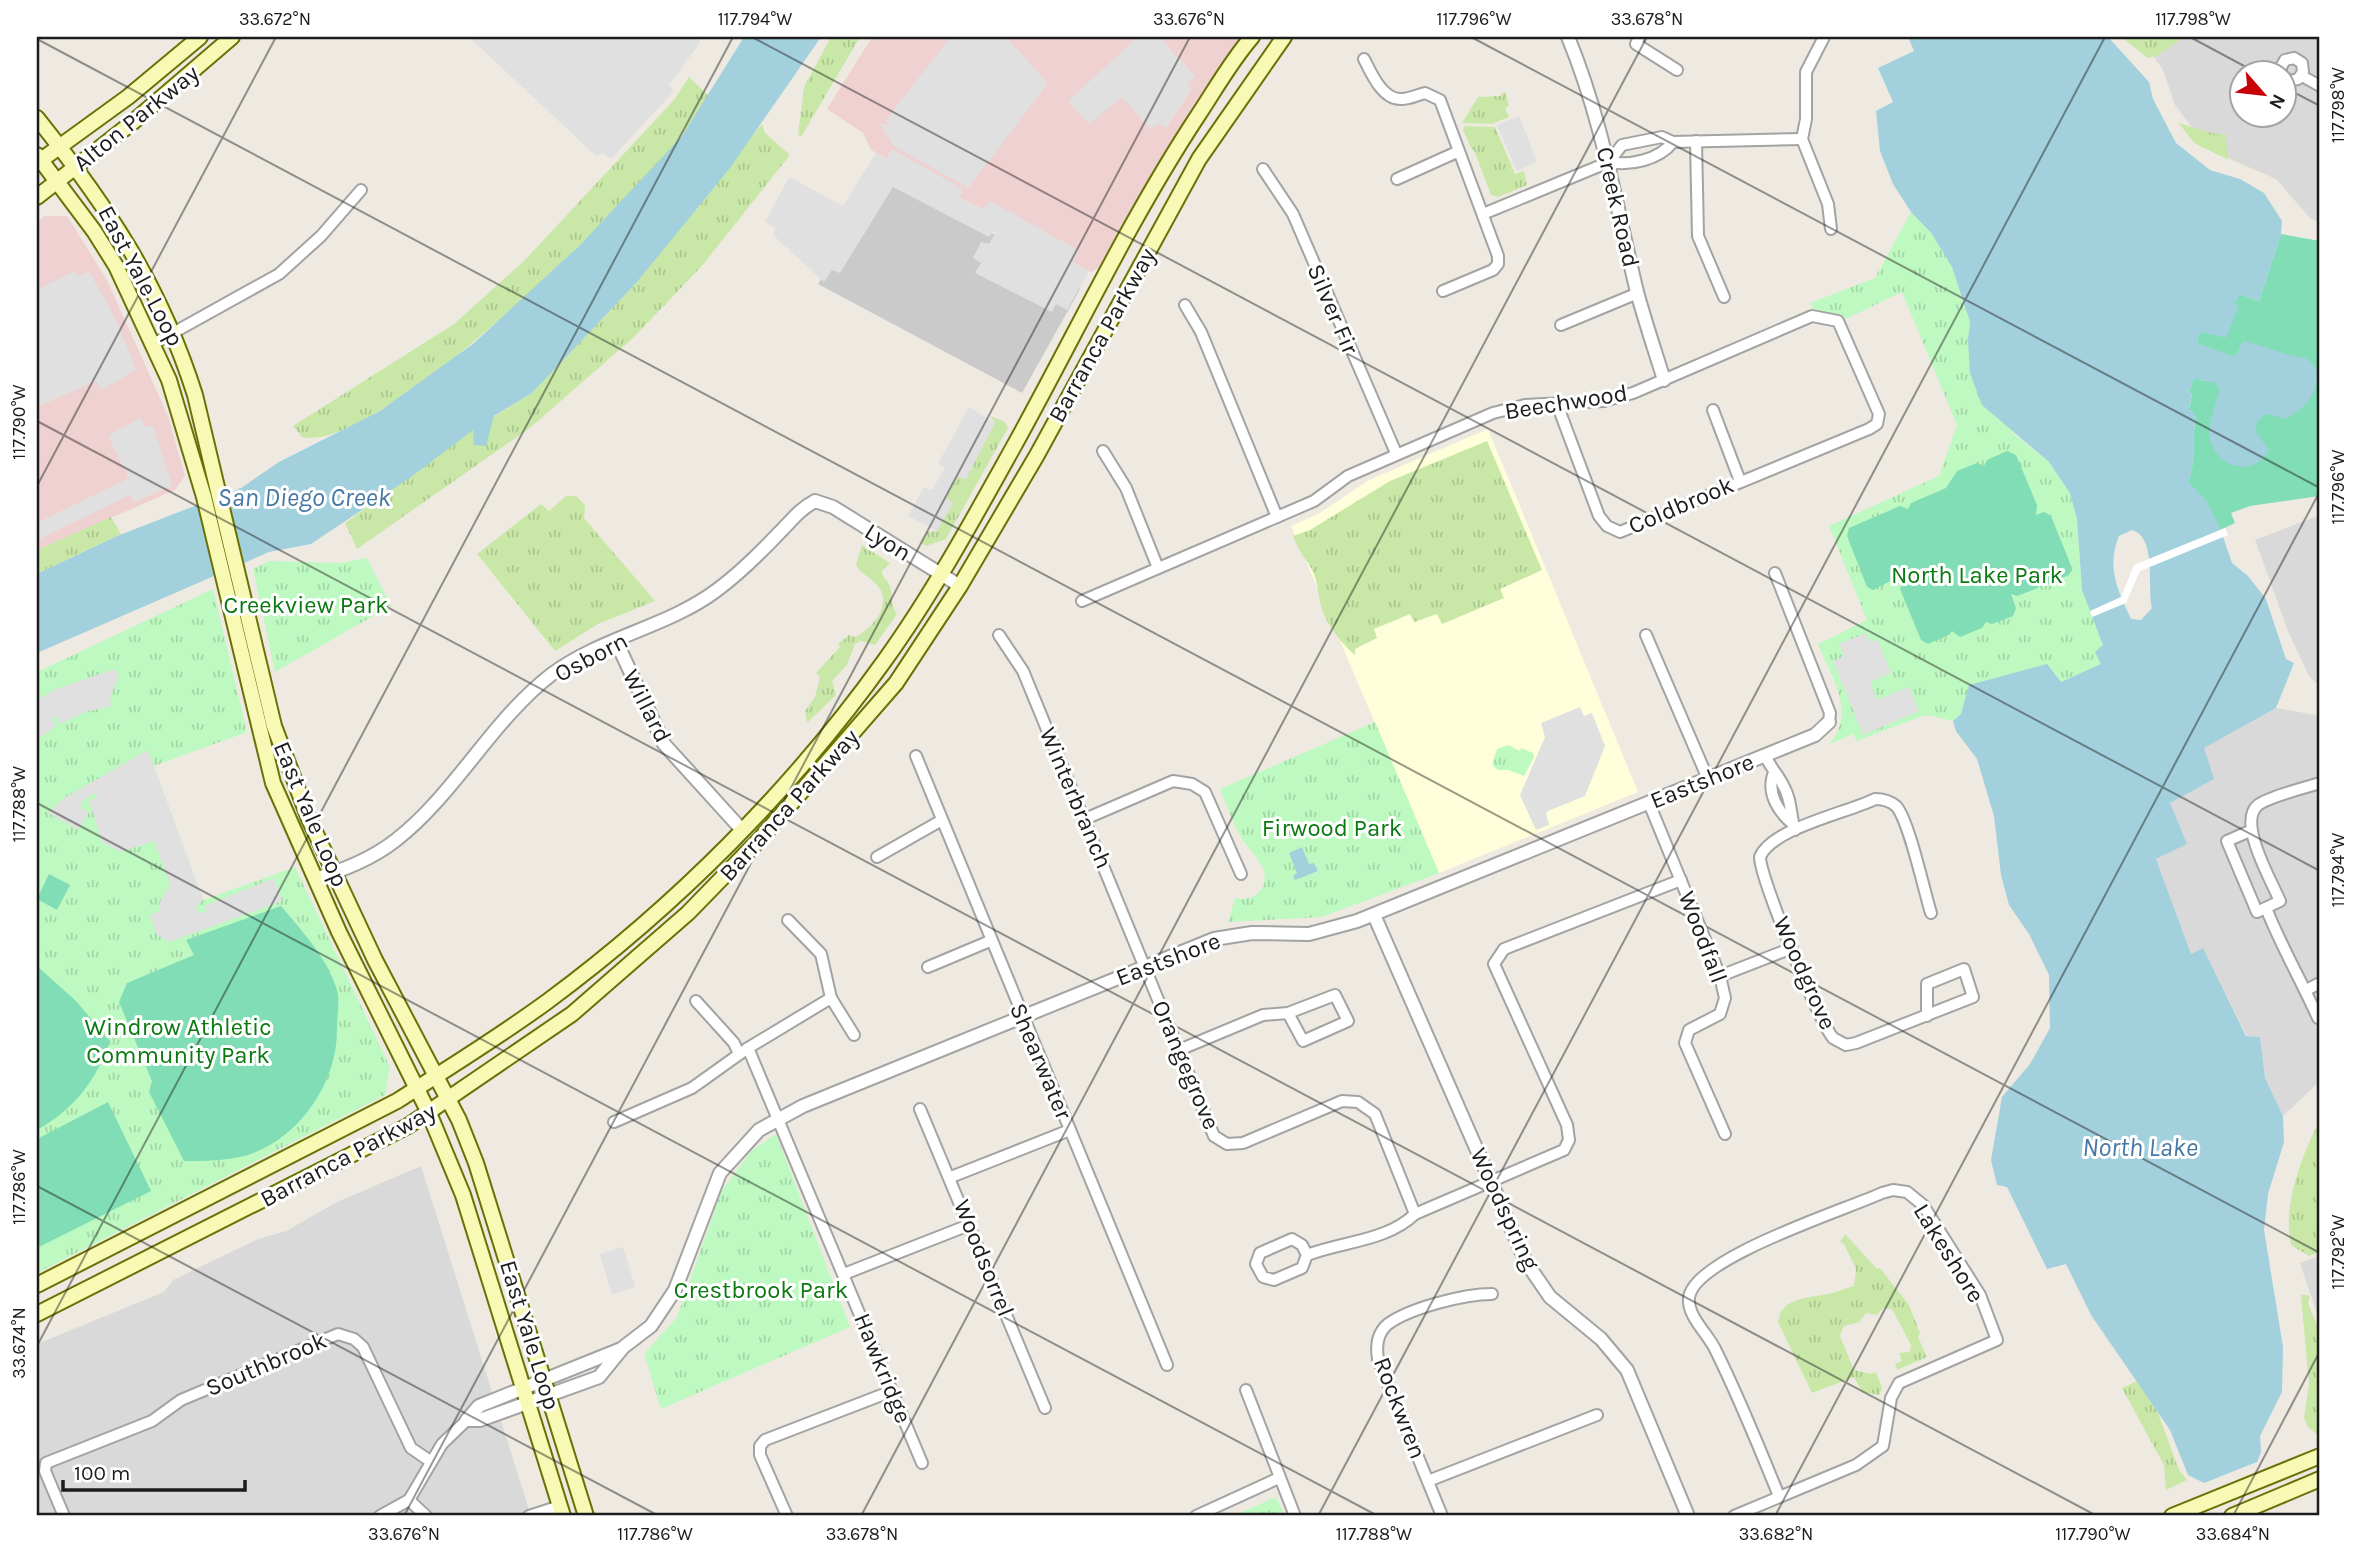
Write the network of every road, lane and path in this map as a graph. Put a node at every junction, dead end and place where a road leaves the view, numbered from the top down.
1 (200, 37) edge
2 (232, 37) edge
3 (1252, 37) edge
4 (1284, 37) edge
5 (1568, 37) edge
6 (1639, 37) edge
7 (1824, 37) edge
8 (1364, 59) dead end
9 (2298, 62) edge
10 (1677, 70) dead end
11 (2302, 76) junction
12 (2298, 78) edge
13 (2320, 86) edge
14 (37, 118) edge
15 (1802, 139) junction
16 (1645, 140) junction
17 (1696, 141) junction
18 (1673, 142) junction
19 (60, 147) junction
20 (1457, 152) junction
21 (1651, 157) junction
22 (38, 159) edge
23 (1609, 162) junction
24 (76, 167) junction
25 (1263, 169) dead end
26 (1397, 179) dead end
27 (58, 181) junction
28 (361, 191) dead end
29 (37, 197) edge
30 (1143, 208) junction
31 (1483, 214) junction
32 (1165, 221) junction
33 (1831, 229) dead end
34 (1443, 291) dead end
35 (1638, 293) junction
36 (1724, 297) dead end
37 (1185, 305) dead end
38 (1561, 325) dead end
39 (173, 333) junction
40 (153, 344) junction
41 (1664, 380) junction
42 (1557, 404) junction
43 (1713, 410) dead end
44 (1877, 424) joint
45 (1103, 451) dead end
46 (1396, 453) junction
47 (1740, 481) junction
48 (210, 494) junction
49 (815, 501) joint
50 (1277, 517) junction
51 (1158, 568) junction
52 (1775, 573) dead end
53 (940, 574) junction
54 (231, 581) junction
55 (960, 586) junction
56 (1082, 601) dead end
57 (999, 635) dead end
58 (1646, 635) dead end
59 (615, 641) junction
60 (1829, 722) joint
61 (1765, 755) junction
62 (916, 757) dead end
63 (1707, 779) junction
64 (2320, 783) edge
65 (1649, 803) junction
66 (1085, 819) junction
67 (942, 820) junction
68 (1794, 827) junction
69 (742, 830) junction
70 (2250, 831) junction
71 (877, 857) dead end
72 (334, 873) junction
73 (1241, 874) dead end
74 (315, 879) junction
75 (1681, 880) junction
76 (2266, 908) junction
77 (1931, 913) dead end
78 (1374, 915) junction
79 (788, 920) dead end
80 (990, 941) junction
81 (1792, 948) junction
82 (1144, 966) junction
83 (928, 967) dead end
84 (1720, 976) junction
85 (2320, 983) edge
86 (2306, 990) junction
87 (831, 998) junction
88 (696, 1001) dead end
89 (1288, 1013) junction
90 (1927, 1016) junction
91 (1023, 1017) junction
92 (2320, 1017) edge
93 (854, 1035) dead end
94 (1179, 1050) junction
95 (744, 1051) junction
96 (437, 1076) junction
97 (416, 1088) junction
98 (448, 1100) junction
99 (920, 1109) dead end
100 (429, 1113) junction
101 (780, 1118) junction
102 (614, 1122) dead end
103 (1070, 1130) junction
104 (1725, 1134) dead end
105 (951, 1177) junction
106 (1492, 1182) junction
107 (1415, 1214) junction
108 (969, 1225) junction
109 (1307, 1255) junction
110 (844, 1274) junction
111 (37, 1285) edge
112 (1492, 1294) dead end
113 (37, 1314) edge
114 (621, 1349) junction
115 (1167, 1365) dead end
116 (546, 1387) junction
117 (1246, 1390) dead end
118 (892, 1391) junction
119 (526, 1395) junction
120 (1045, 1408) dead end
121 (1597, 1415) dead end
122 (467, 1420) joint
123 (2320, 1456) edge
124 (430, 1461) junction
125 (922, 1463) dead end
126 (1279, 1478) junction
127 (2320, 1479) edge
128 (1428, 1481) junction
129 (2249, 1485) junction
130 (2226, 1495) junction
131 (1779, 1496) junction
132 (409, 1500) junction
133 (561, 1511) edge
134 (2259, 1511) edge
135 (64, 1516) edge
136 (380, 1516) edge
137 (426, 1516) edge
138 (529, 1516) edge
139 (586, 1516) edge
140 (787, 1516) edge
141 (1196, 1516) edge
142 (1295, 1516) edge
143 (1442, 1516) edge
144 (1688, 1516) edge
145 (1734, 1516) edge
146 (2172, 1516) edge
147 (2233, 1516) edge

1 - 19 main road, Alton Parkway
2 - 24 main road, Alton Parkway
3 - 30 main road, Barranca Parkway
4 - 32 main road, Barranca Parkway
5 - 23 street, Creek Road
6 - 10 street
7 - 15 street
8 - 20 street
9 - 11 street
11 - 12 street
11 - 13 street
14 - 19 main road, East Yale Loop
15 - 17 street
15 - 33 street
16 - 18 street
16 - 21 street
16 - 23 street
17 - 18 street
17 - 36 street
18 - 21 street
19 - 22 main road, Alton Parkway
19 - 24 main road, East Yale Loop
20 - 26 street
20 - 31 street
21 - 23 street
22 - 27 main road, East Yale Loop
23 - 31 street
23 - 35 street, Creek Road
24 - 27 main road, Alton Parkway
24 - 39 main road, East Yale Loop
25 - 46 street, Silver Fir
27 - 29 main road, Alton Parkway
27 - 40 main road, East Yale Loop
28 - 39 street
30 - 32 main road
30 - 53 main road, Barranca Parkway
31 - 34 street
32 - 55 main road, Barranca Parkway
35 - 38 street
35 - 41 street, Creek Road
37 - 50 street
39 - 40 street
39 - 48 main road, East Yale Loop
40 - 48 main road, East Yale Loop
41 - 42 street, Beechwood
41 - 44 street, Beechwood
42 - 46 street, Beechwood
42 - 47 street, Coldbrook
43 - 47 street
44 - 47 street, Coldbrook
45 - 51 street
46 - 50 street, Beechwood
48 - 54 main road, East Yale Loop
49 - 53 street, Lyon
49 - 59 street, Osborn
50 - 51 street, Beechwood
51 - 56 street, Beechwood
52 - 60 street
53 - 55 street, Lyon
53 - 69 main road, Barranca Parkway
54 - 72 main road, East Yale Loop
54 - 74 main road, East Yale Loop
55 - 98 main road, Barranca Parkway
57 - 66 street, Winterbranch
58 - 63 street
59 - 69 street, Willard
59 - 72 street, Osborn
60 - 61 street, Eastshore
61 - 63 street, Eastshore
61 - 68 street
62 - 67 street, Shearwater
63 - 65 street, Eastshore
64 - 70 street
65 - 75 street, Woodfall
65 - 78 street, Eastshore
66 - 73 street
66 - 82 street, Winterbranch
67 - 71 street
67 - 80 street, Shearwater
68 - 77 street
68 - 81 street, Woodgrove
69 - 96 main road, Barranca Parkway
70 - 76 street
70 - 76 street
72 - 74 street, Osborn
72 - 96 main road, East Yale Loop
74 - 97 main road, East Yale Loop
75 - 84 street, Woodfall
75 - 106 street
76 - 86 street
78 - 82 street, Eastshore
78 - 106 street, Woodspring
79 - 87 street
80 - 83 street
80 - 91 street, Shearwater
81 - 84 street
81 - 90 street, Woodgrove
82 - 91 street, Eastshore
82 - 94 street, Orangegrove
84 - 104 street, Woodfall
85 - 86 street
86 - 92 street
87 - 93 street
87 - 95 street
88 - 95 street, Hawkridge
89 - 89 street
89 - 94 street
90 - 90 street, Woodgrove
91 - 101 street, Eastshore
91 - 103 street, Shearwater
94 - 107 street, Orangegrove
95 - 101 street, Hawkridge
95 - 102 street
96 - 97 main road, Barranca Parkway
96 - 98 main road, East Yale Loop
97 - 100 main road, East Yale Loop
97 - 111 main road, Barranca Parkway
98 - 100 main road, Barranca Parkway
98 - 116 main road, East Yale Loop
99 - 105 street, Woodsorrel
100 - 113 main road, Barranca Parkway
100 - 119 main road, East Yale Loop
101 - 110 street, Hawkridge
101 - 114 street, Eastshore
103 - 105 street
103 - 115 street, Shearwater
105 - 108 street, Woodsorrel
106 - 107 street
106 - 144 street, Woodspring
107 - 109 street
108 - 110 street
108 - 120 street, Woodsorrel
109 - 109 street
110 - 118 street, Hawkridge
112 - 128 street, Rockwren
114 - 116 street, Eastshore
114 - 116 street, Eastshore
116 - 119 street, Eastshore
116 - 139 main road, East Yale Loop
117 - 126 street
118 - 125 street, Hawkridge
118 - 140 street
119 - 122 street, Eastshore
119 - 133 main road, East Yale Loop
121 - 128 street
122 - 124 street, Eastshore
123 - 129 main road
124 - 132 street, Eastshore
124 - 135 street, Southbrook
126 - 141 street
126 - 142 street
127 - 134 main road
128 - 143 street, Rockwren
129 - 130 main road
129 - 134 main road
130 - 146 main road
130 - 147 main road
131 - 131 street, Lakeshore
131 - 145 street
132 - 136 street
132 - 137 street
133 - 138 street
134 - 147 main road

